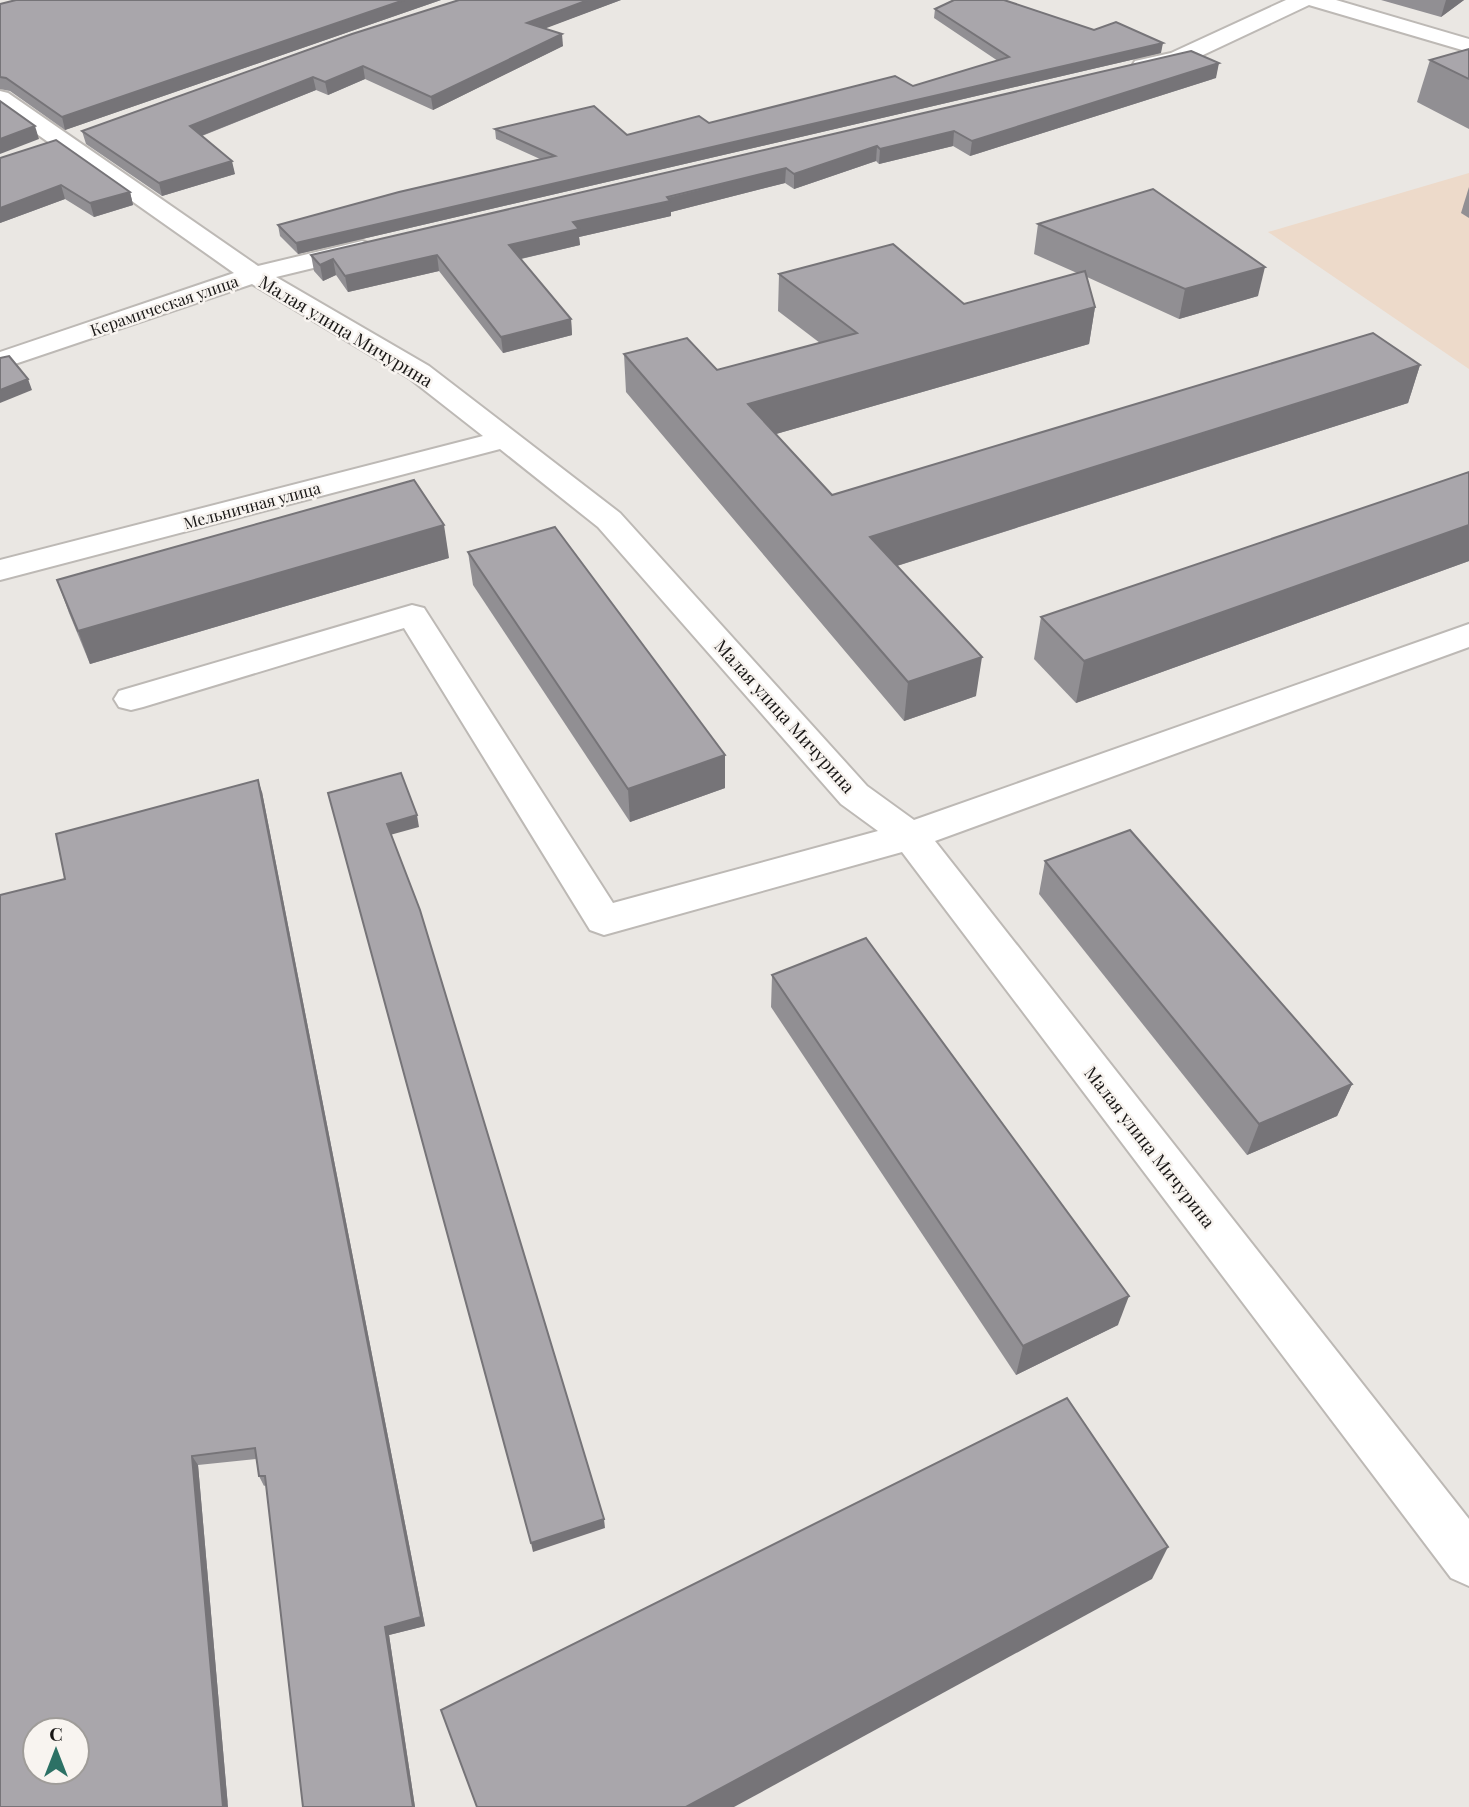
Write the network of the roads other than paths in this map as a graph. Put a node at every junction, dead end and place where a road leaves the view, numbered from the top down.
1 (1303, 0) edge
2 (1314, 0) edge
3 (1469, 27) edge
4 (1449, 38) junction
5 (1469, 47) edge
6 (1124, 71) edge
7 (0, 98) edge
8 (90, 133) edge
9 (64, 142) junction
10 (38, 151) edge
11 (390, 243) edge
12 (254, 275) junction
13 (0, 361) edge
14 (505, 439) junction
15 (0, 570) edge
16 (1469, 635) edge
17 (131, 699) dead end
18 (910, 836) junction
19 (1469, 1560) edge

1 - 6 street
2 - 4 street
3 - 4 street
4 - 5 street
7 - 9 street, Малая улица Мичурина
8 - 9 street
9 - 10 street
9 - 12 street, Малая улица Мичурина
11 - 12 street, Керамическая улица
12 - 13 street, Керамическая улица
12 - 14 street, Малая улица Мичурина
14 - 15 street, Мельничная улица
14 - 18 street, Малая улица Мичурина
16 - 18 street
17 - 18 street
18 - 19 street, Малая улица Мичурина

